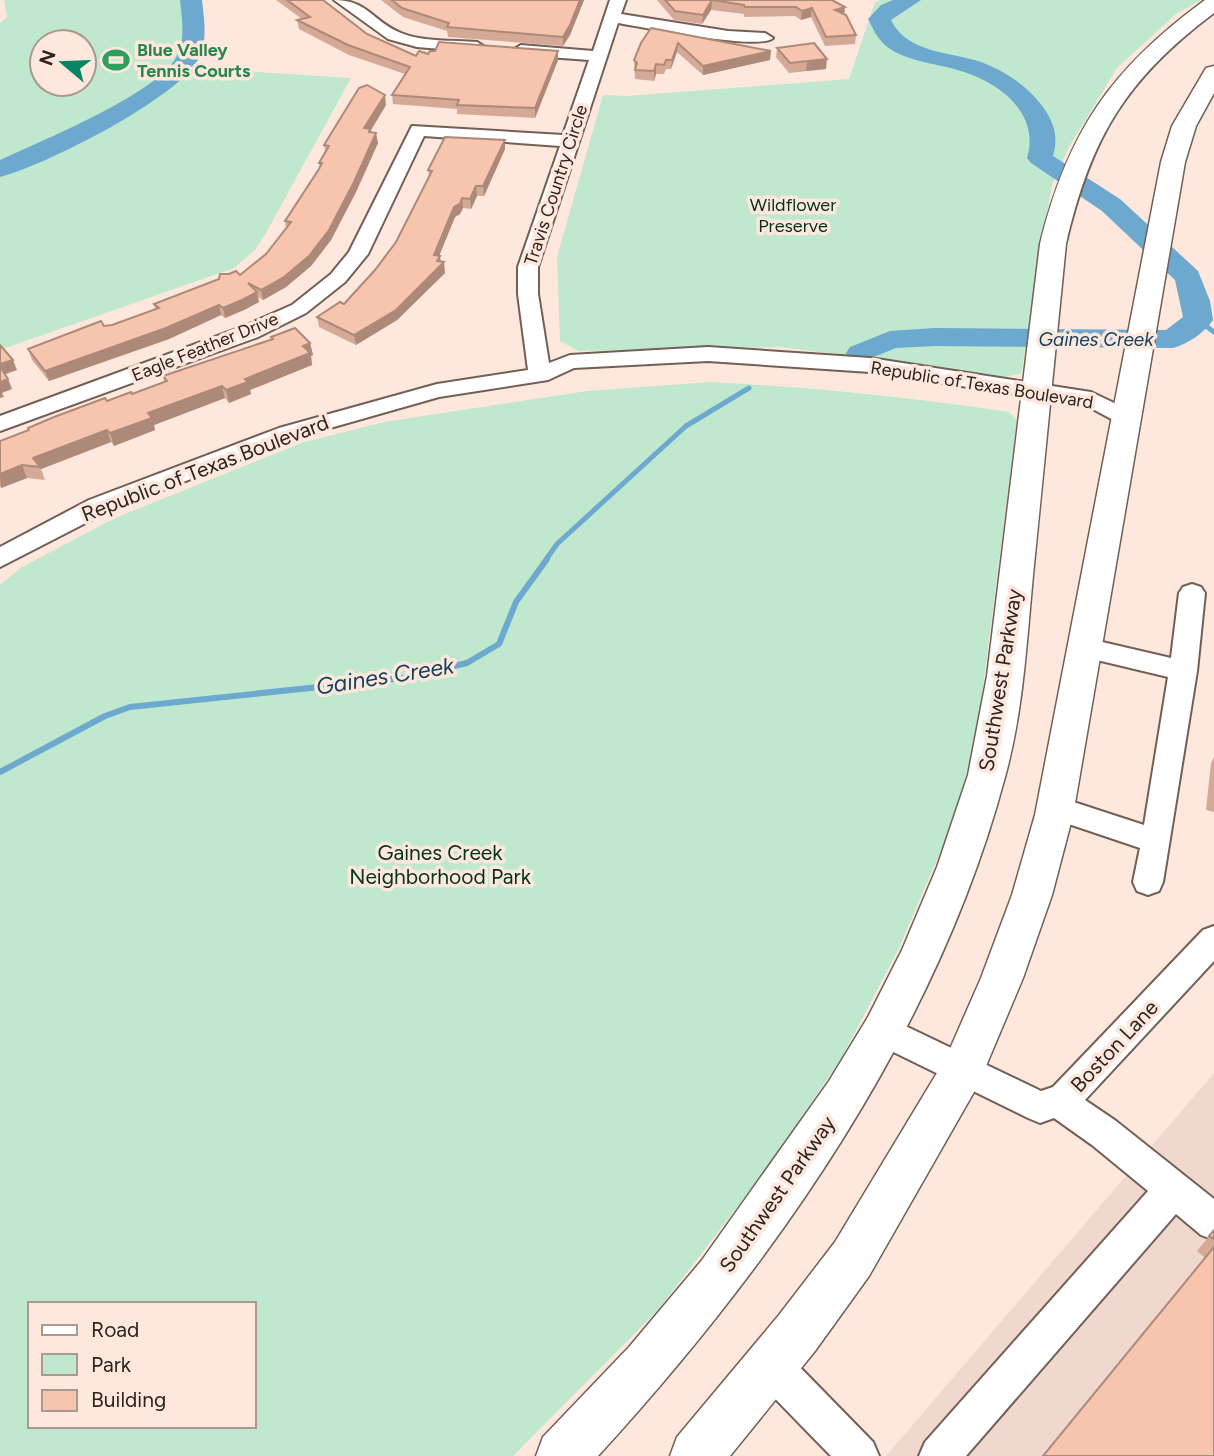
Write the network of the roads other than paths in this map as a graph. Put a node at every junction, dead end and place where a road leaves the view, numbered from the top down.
1 (342, 0) edge
2 (1214, 3) edge
3 (614, 9) edge
4 (765, 38) dead end
5 (599, 56) junction
6 (1214, 73) edge
7 (569, 141) junction
8 (1137, 363) joint
9 (540, 374) junction
10 (1035, 400) junction
11 (1127, 418) junction
12 (0, 425) edge
13 (0, 558) edge
14 (1192, 593) dead end
15 (1085, 649) junction
16 (1183, 671) junction
17 (1055, 808) junction
18 (1156, 841) junction
19 (1148, 882) dead end
20 (1214, 940) edge
21 (883, 1031) junction
22 (962, 1071) junction
23 (1057, 1101) junction
24 (1174, 1189) junction
25 (1214, 1222) edge
26 (771, 1366) junction
27 (575, 1448) edge
28 (696, 1456) edge
29 (859, 1456) edge
30 (939, 1456) edge

1 - 5 street
2 - 10 main road, Southwest Parkway
3 - 4 street
3 - 5 street, Travis Country Circle
5 - 7 street, Travis Country Circle
6 - 8 main road
7 - 9 street, Travis Country Circle
7 - 12 street, Eagle Feather Drive
8 - 11 main road
9 - 10 street, Republic of Texas Boulevard
9 - 13 street, Republic of Texas Boulevard
10 - 11 street, Republic of Texas Boulevard
10 - 21 main road, Southwest Parkway
11 - 15 main road
14 - 16 street
15 - 16 street
15 - 17 main road
16 - 18 street
17 - 18 street
17 - 22 main road
18 - 19 street
20 - 23 street, Boston Lane
21 - 22 street, Boston Lane
21 - 27 main road, Southwest Parkway
22 - 23 street, Boston Lane
22 - 26 main road
23 - 24 street
24 - 25 street
24 - 30 street
26 - 28 main road
26 - 29 street

